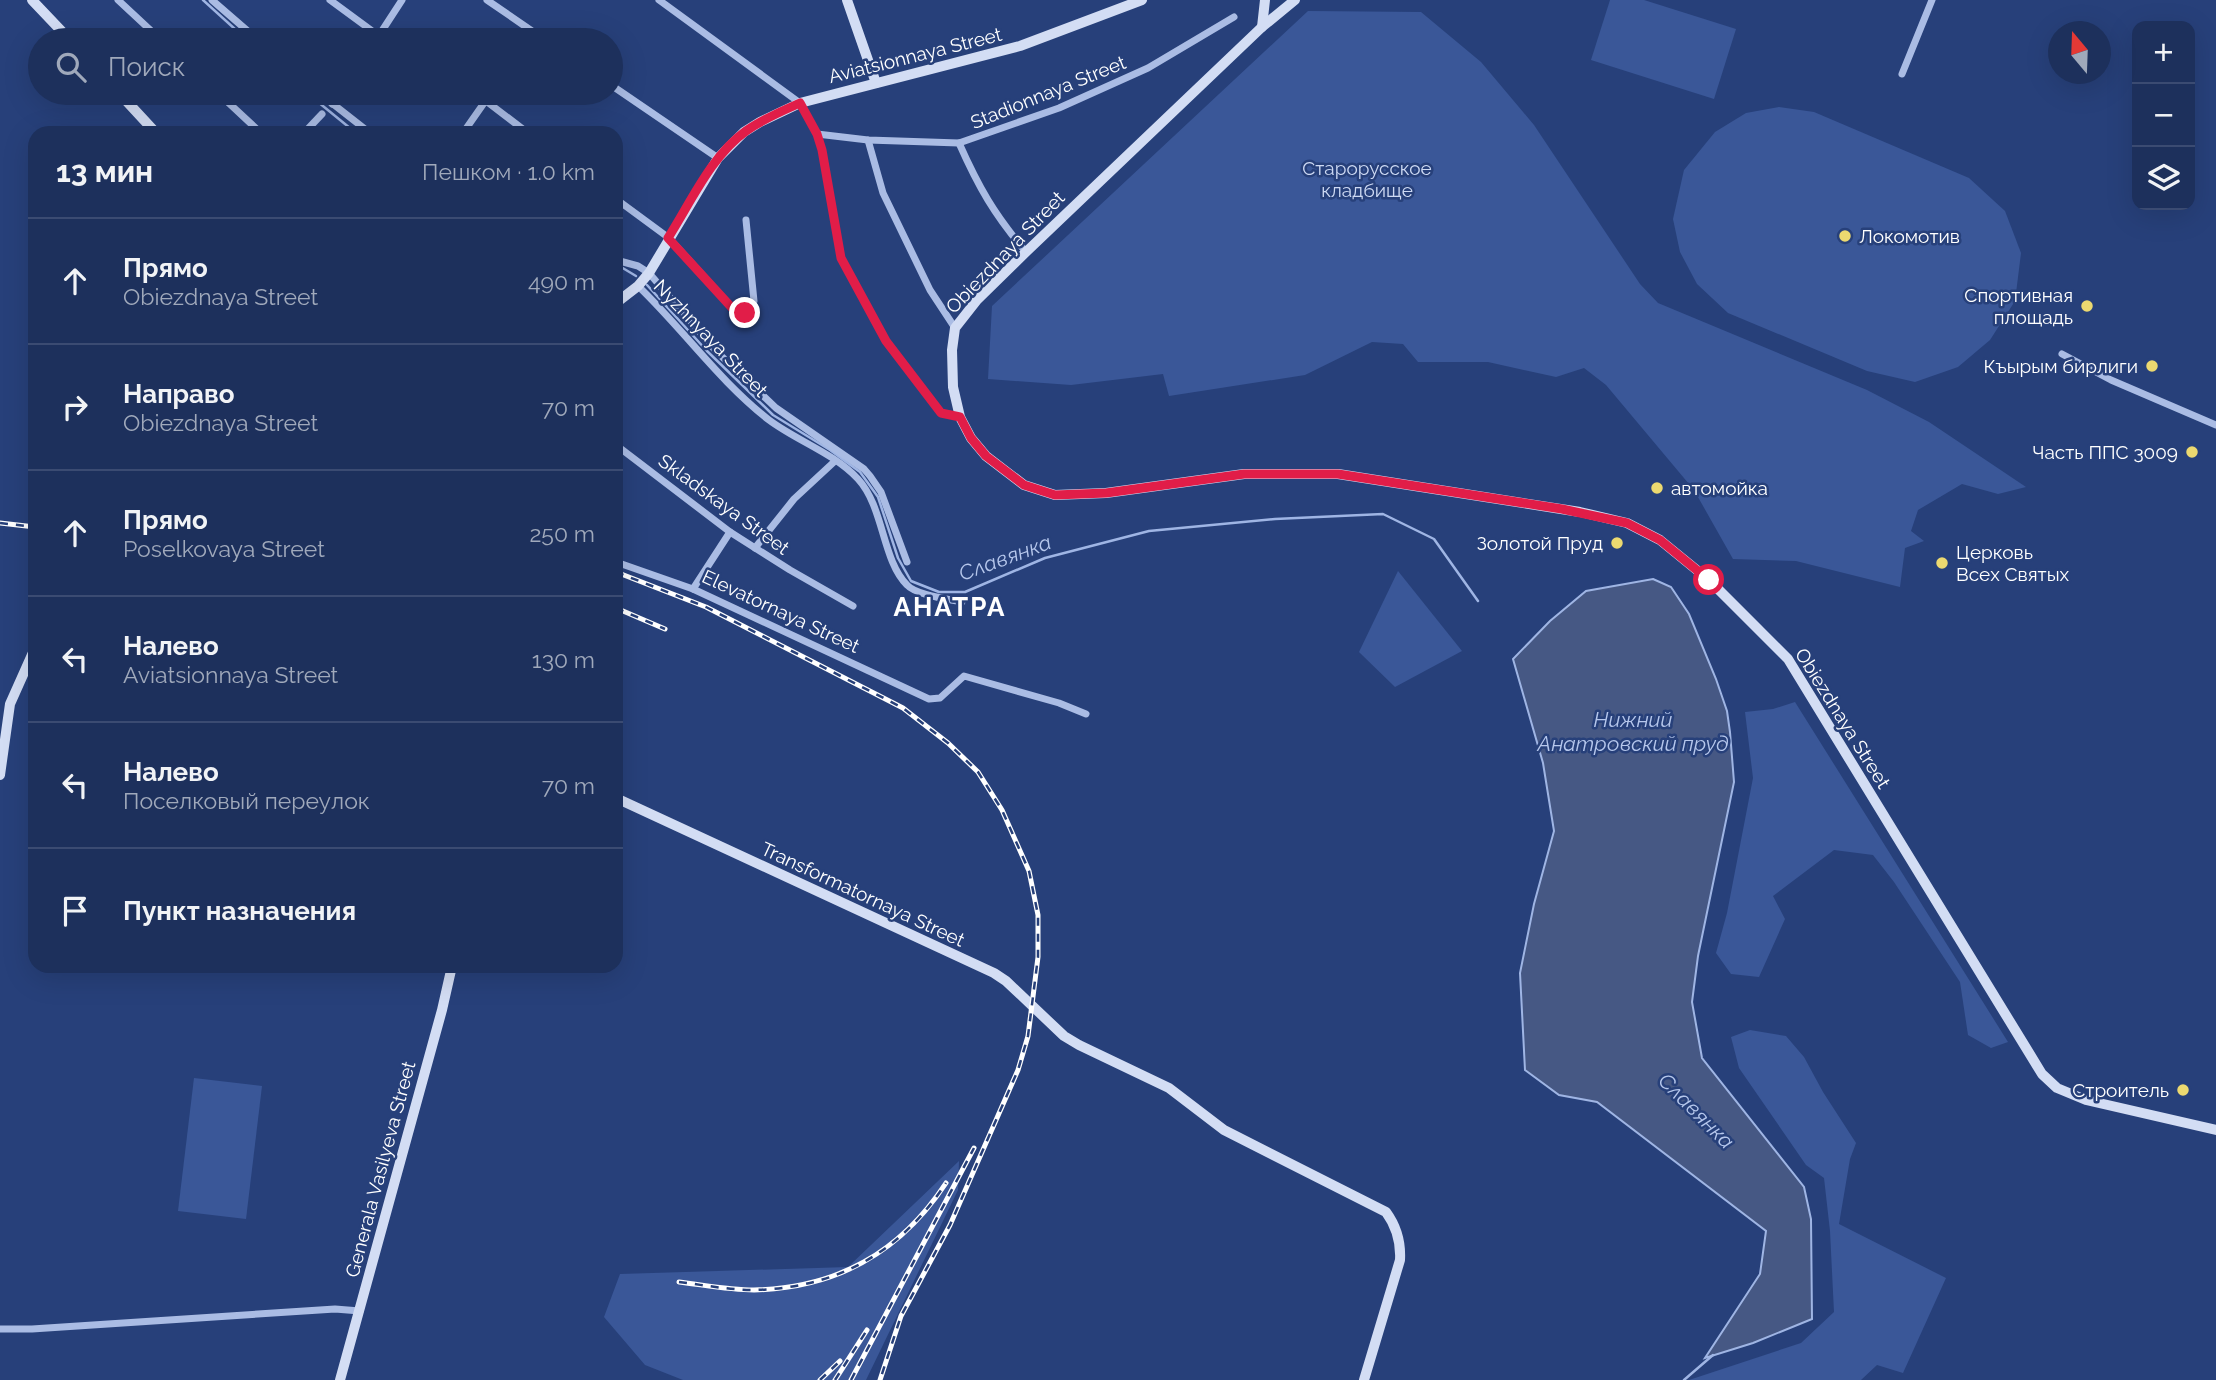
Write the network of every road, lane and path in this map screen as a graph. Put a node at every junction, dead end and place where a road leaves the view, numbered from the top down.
1 (32, 0) edge
2 (118, 0) edge
3 (212, 0) edge
4 (330, 0) edge
5 (402, 0) edge
6 (487, 0) edge
7 (659, 0) edge
8 (848, 0) edge
9 (1142, 0) edge
10 (1265, 0) edge
11 (1281, 0) edge
12 (1293, 0) edge
13 (1933, 0) edge
14 (1234, 18) dead end
15 (1262, 27) junction
16 (59, 28) edge
17 (148, 28) edge
18 (244, 28) edge
19 (365, 28) edge
20 (384, 28) edge
21 (527, 28) edge
22 (1902, 74) dead end
23 (876, 83) junction
24 (623, 93) edge
25 (800, 103) junction
26 (130, 105) edge
27 (231, 105) edge
28 (333, 105) edge
29 (483, 105) edge
30 (491, 105) edge
31 (322, 114) dead end
32 (150, 126) edge
33 (253, 126) edge
34 (311, 126) edge
35 (361, 126) edge
36 (468, 126) edge
37 (519, 126) edge
38 (817, 134) junction
39 (868, 140) junction
40 (959, 143) junction
41 (718, 158) junction
42 (623, 204) edge
43 (746, 220) dead end
44 (668, 238) junction
45 (1026, 251) junction
46 (623, 262) edge
47 (649, 273) junction
48 (638, 286) junction
49 (623, 298) edge
50 (955, 328) junction
51 (2062, 354) dead end
52 (960, 417) junction
53 (2216, 425) edge
54 (623, 450) edge
55 (835, 461) junction
56 (730, 532) junction
57 (755, 548) junction
58 (906, 562) dead end
59 (623, 564) edge
60 (693, 589) junction
61 (962, 602) dead end
62 (853, 606) dead end
63 (28, 664) edge
64 (1086, 714) dead end
65 (0, 775) edge
66 (623, 801) edge
67 (450, 973) edge
68 (2216, 1130) edge
69 (360, 1311) junction
70 (0, 1329) edge
71 (340, 1380) edge
72 (1364, 1380) edge

1 - 16 main road
2 - 17 street
3 - 18 street
4 - 19 street
5 - 20 street
6 - 21 street
7 - 25 street
8 - 23 main road
9 - 23 main road, Aviatsionnaya Street
10 - 15 main road
11 - 12 main road
12 - 15 main road, Obiezdnaya Street
13 - 22 street
14 - 40 street, Stadionnaya Street
15 - 45 main road, Obiezdnaya Street
23 - 25 main road, Aviatsionnaya Street
24 - 41 street
25 - 38 street
25 - 41 main road, Aviatsionnaya Street
26 - 32 main road
27 - 33 street
28 - 35 street
29 - 36 street
30 - 37 street
31 - 34 street
38 - 39 street, Stadionnaya Street
38 - 52 street
39 - 40 street, Stadionnaya Street
39 - 50 street
40 - 45 street
41 - 44 main road, Aviatsionnaya Street
42 - 44 street
43 - 44 street
44 - 47 main road, Aviatsionnaya Street
45 - 50 main road, Obiezdnaya Street
46 - 47 street
47 - 48 main road, Aviatsionnaya Street
47 - 58 street, Nyzhnyaya Street
48 - 49 main road, Aviatsionnaya Street
48 - 55 street, Nyzhnyaya Street
50 - 52 main road, Obiezdnaya Street
51 - 53 street
52 - 68 main road, Obiezdnaya Street
54 - 56 street, Skladskaya Street
55 - 57 street
55 - 61 street, Nyzhnyaya Street
56 - 57 street, Skladskaya Street
56 - 60 street
57 - 62 street, Skladskaya Street
59 - 60 street, Elevatornaya Street
60 - 64 street, Elevatornaya Street
63 - 65 main road
66 - 72 main road, Transformatornaya Street
67 - 69 main road, Generala Vasilyeva Street
69 - 70 street
69 - 71 main road, Generala Vasilyeva Street

